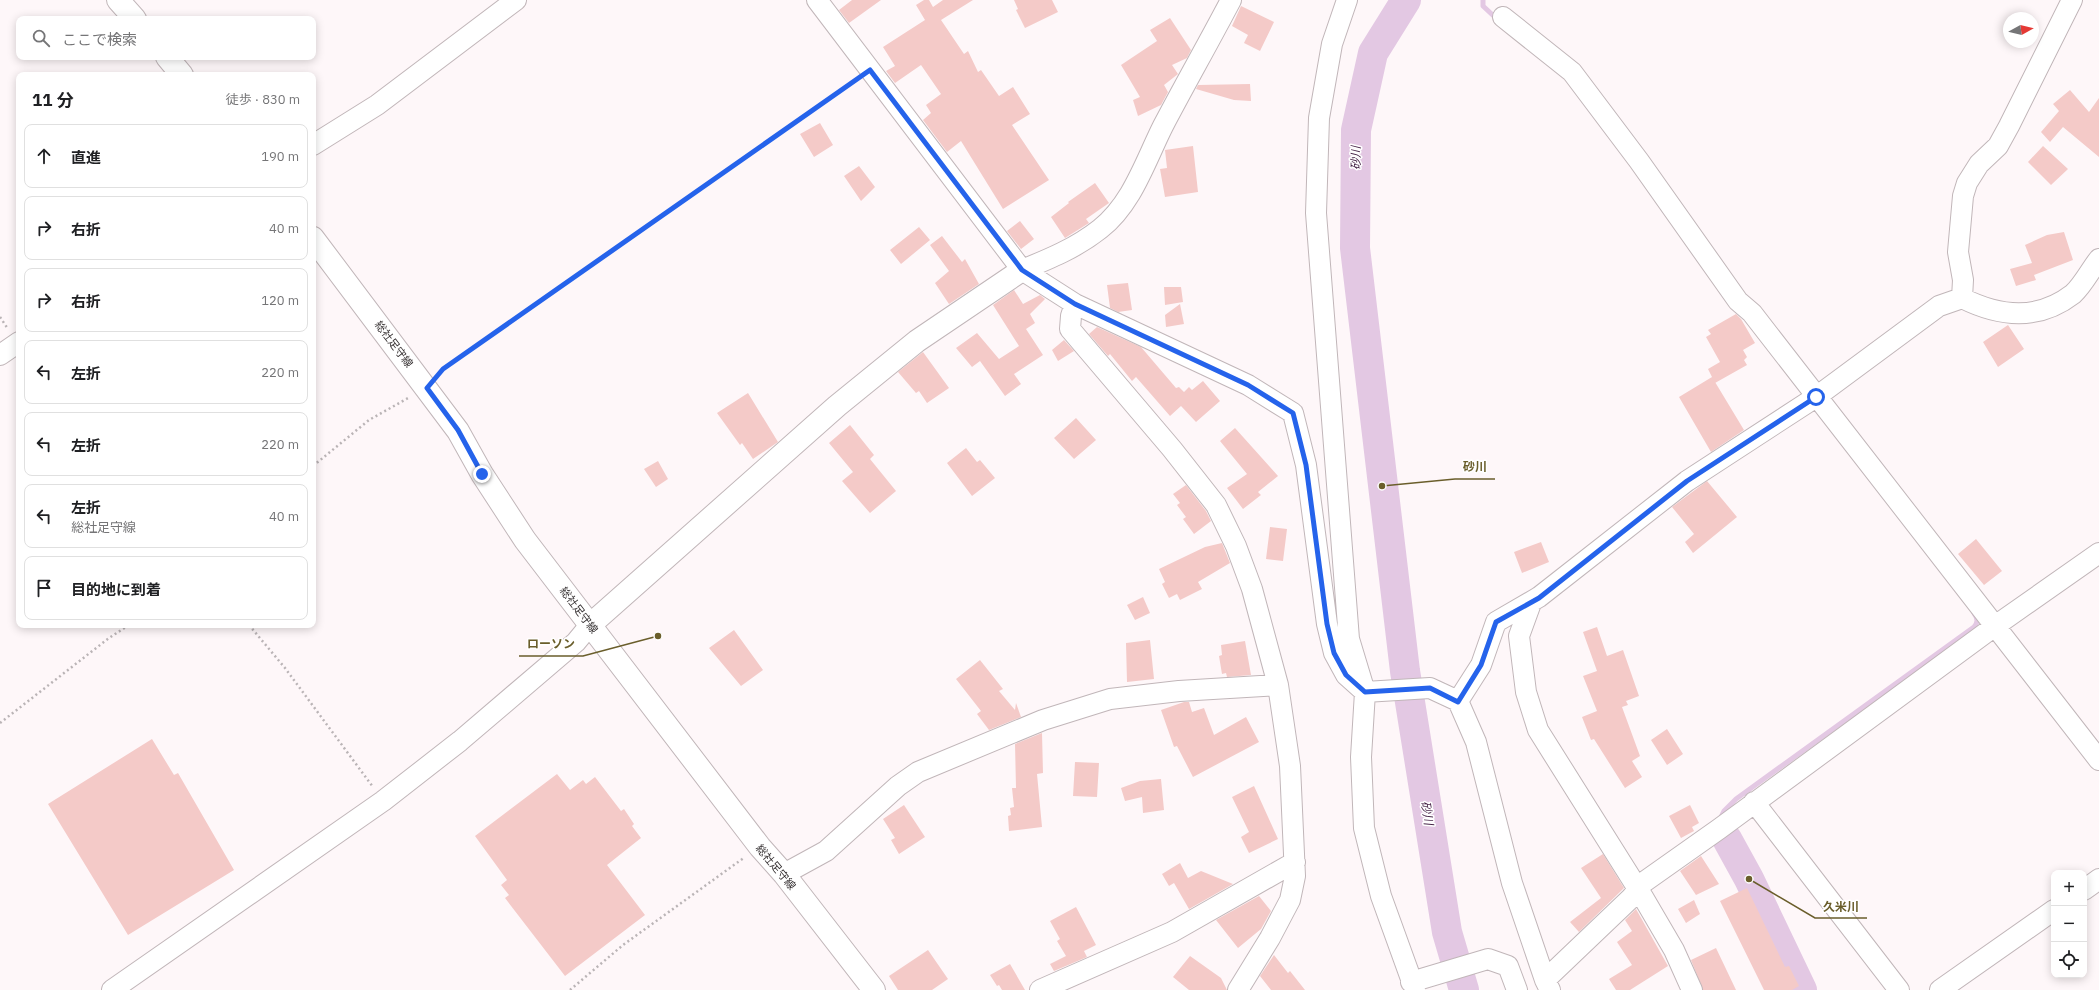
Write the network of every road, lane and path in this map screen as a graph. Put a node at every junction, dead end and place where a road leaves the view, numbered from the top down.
1 (118, 0) edge
2 (516, 0) edge
3 (817, 0) edge
4 (1231, 0) edge
5 (1347, 0) edge
6 (2072, 0) edge
7 (131, 16) edge
8 (1503, 17) dead end
9 (170, 60) edge
10 (870, 70) junction
11 (180, 72) edge
12 (316, 142) edge
13 (316, 242) edge
14 (2099, 259) edge
15 (1022, 270) junction
16 (1962, 298) junction
17 (1075, 304) junction
18 (16, 344) edge
19 (0, 355) edge
20 (427, 388) junction
21 (1813, 400) junction
22 (316, 464) edge
23 (2099, 553) edge
24 (1531, 603) junction
25 (590, 625) junction
26 (1995, 626) junction
27 (124, 628) edge
28 (252, 628) edge
29 (1278, 685) junction
30 (1372, 692) junction
31 (1458, 702) junction
32 (0, 723) edge
33 (2099, 760) edge
34 (382, 801) junction
35 (1754, 802) junction
36 (760, 847) junction
37 (1295, 862) junction
38 (784, 874) junction
39 (2099, 879) edge
40 (2087, 888) edge
41 (1638, 889) junction
42 (2051, 912) edge
43 (1508, 966) junction
44 (1548, 985) edge
45 (1413, 986) edge
46 (112, 990) edge
47 (570, 990) edge
48 (874, 990) edge
49 (1040, 990) edge
50 (1238, 990) edge
51 (1514, 990) edge
52 (1517, 990) edge
53 (1692, 990) edge
54 (1899, 990) edge
55 (1940, 990) edge

1 - 7 main road
2 - 12 street
3 - 10 street
4 - 15 street
5 - 30 street
6 - 16 street
8 - 21 street
9 - 11 main road
10 - 15 street
10 - 20 path
13 - 20 main road, 総社足守線
14 - 16 street
15 - 17 street
15 - 25 main road
16 - 21 street
17 - 29 street
17 - 30 street
18 - 19 street
20 - 22 path
20 - 25 main road, 総社足守線
21 - 24 street
21 - 26 street
23 - 26 street
24 - 31 street
24 - 41 street
25 - 34 street
25 - 36 main road, 総社足守線
26 - 33 street
26 - 35 street
27 - 32 path
28 - 34 path
29 - 37 street
29 - 38 street
30 - 31 street
30 - 45 street
31 - 44 street
34 - 46 street
35 - 41 street
35 - 54 street
36 - 38 main road, 総社足守線
36 - 47 path
37 - 49 street
37 - 50 street
38 - 48 main road, 総社足守線
39 - 40 street
41 - 44 street
41 - 53 street
42 - 55 street
43 - 45 street
43 - 51 street
43 - 52 street

